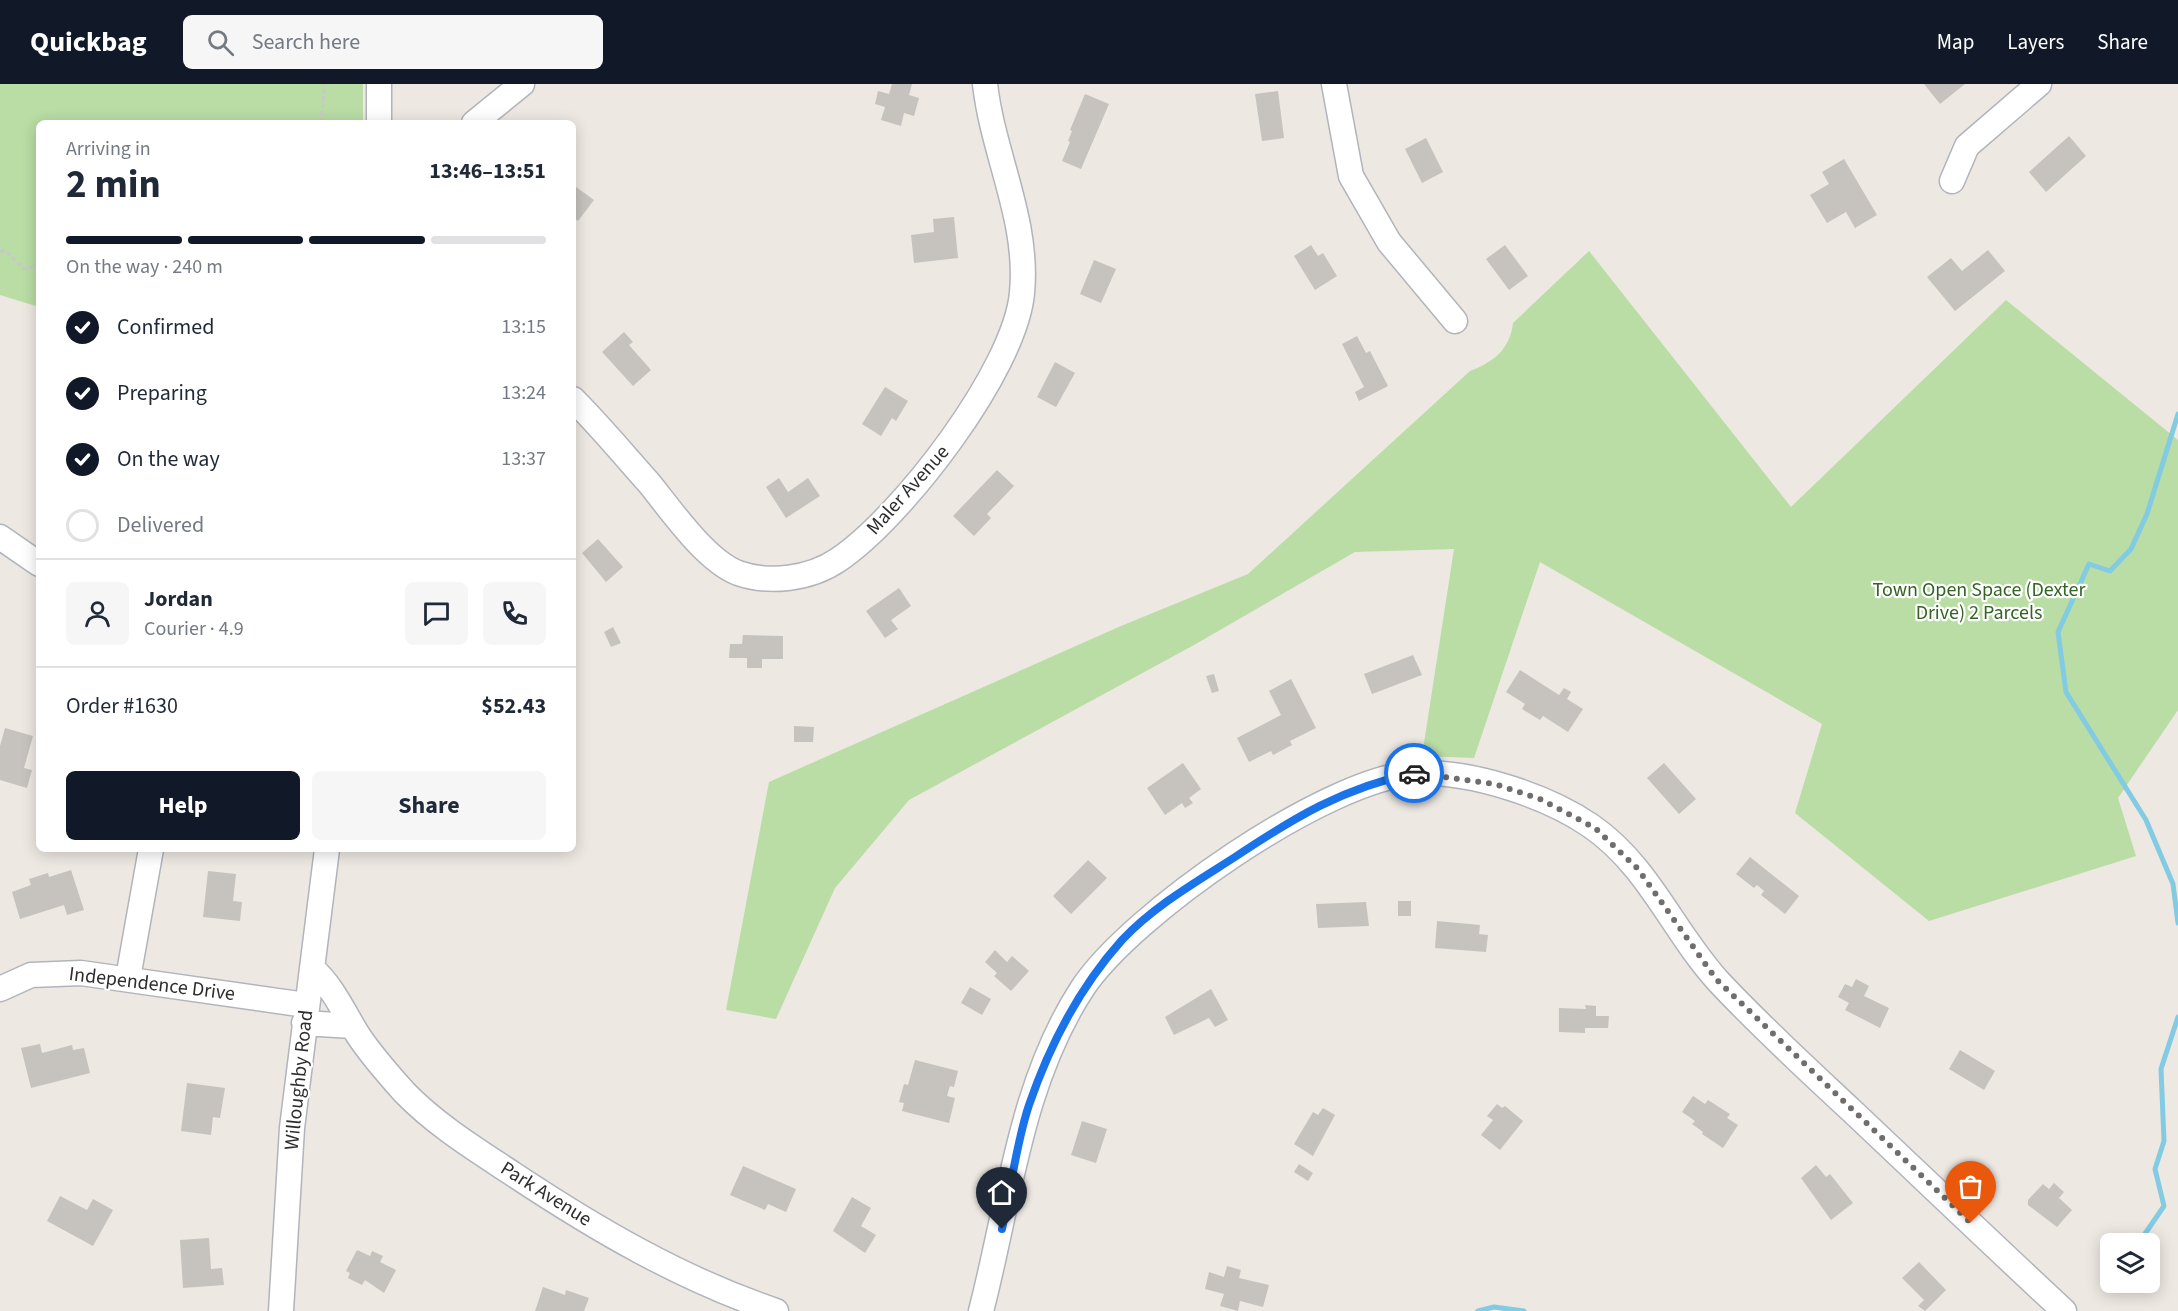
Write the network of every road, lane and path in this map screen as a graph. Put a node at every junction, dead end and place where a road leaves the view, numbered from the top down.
1 (325, 84) edge
2 (379, 84) edge
3 (522, 84) edge
4 (985, 84) edge
5 (1334, 84) edge
6 (2038, 84) edge
7 (321, 120) edge
8 (379, 120) edge
9 (478, 120) edge
10 (1952, 181) dead end
11 (0, 251) edge
12 (36, 266) edge
13 (1455, 321) dead end
14 (576, 402) edge
15 (0, 537) edge
16 (36, 562) edge
17 (150, 852) edge
18 (327, 852) edge
19 (312, 968) junction
20 (128, 978) junction
21 (0, 989) edge
22 (305, 1014) junction
23 (352, 1026) junction
24 (281, 1311) edge
25 (776, 1311) edge
26 (981, 1311) edge
27 (2064, 1311) edge

1 - 7 path
2 - 8 street
3 - 9 street
4 - 14 street, Maler Avenue
5 - 13 street
6 - 10 street
11 - 12 path
15 - 16 street
17 - 20 street
18 - 19 street, Willoughby Road
19 - 22 street, Willoughby Road
19 - 23 street, Park Avenue
20 - 21 street, Independence Drive
20 - 22 street, Independence Drive
22 - 23 street
22 - 24 street, Willoughby Road
23 - 25 street, Park Avenue
26 - 27 street

